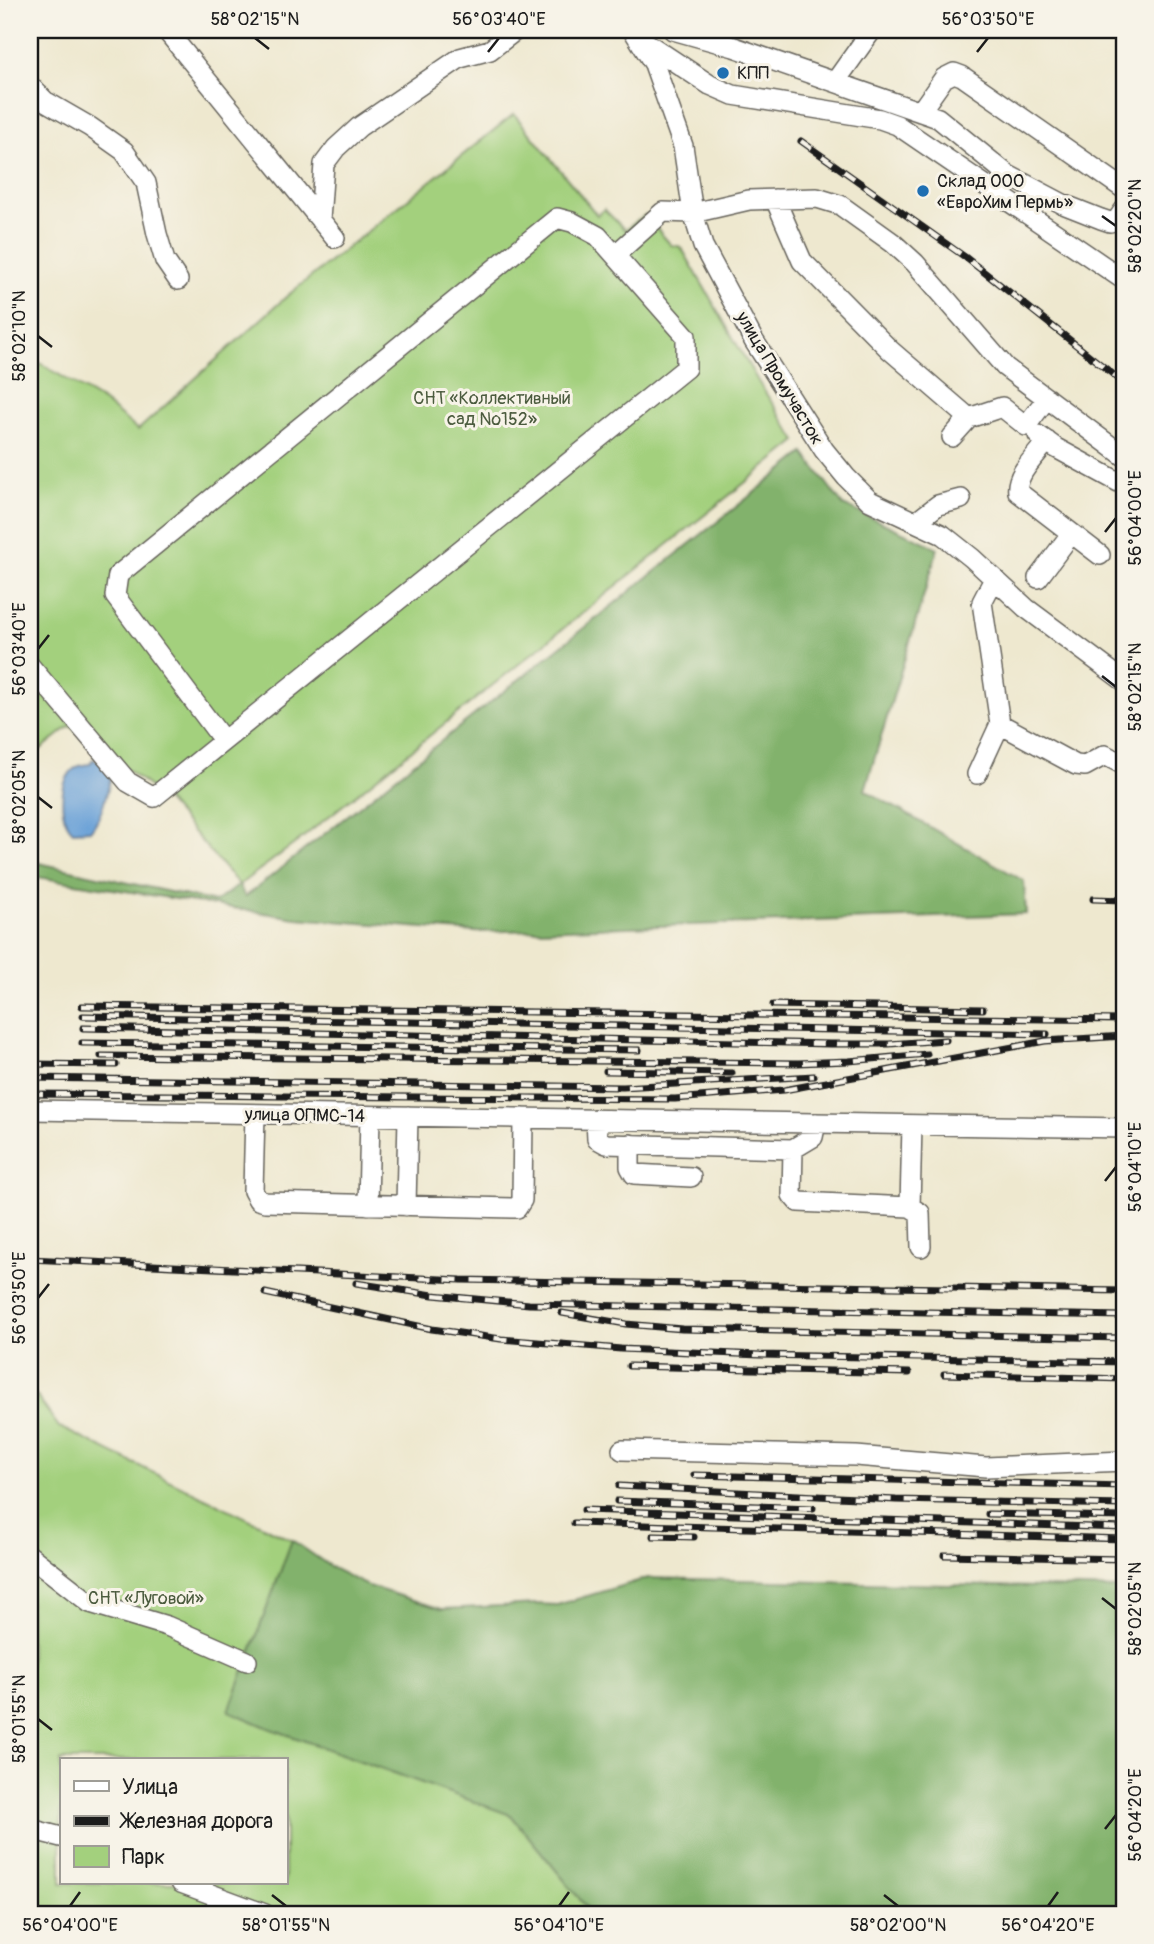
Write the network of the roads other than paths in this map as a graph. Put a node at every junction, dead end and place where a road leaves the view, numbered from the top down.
1 (166, 30) edge
2 (516, 30) edge
3 (673, 30) edge
4 (872, 30) edge
5 (637, 35) edge
6 (835, 82) junction
7 (30, 86) edge
8 (920, 112) junction
9 (1124, 189) edge
10 (775, 199) junction
11 (1124, 210) edge
12 (693, 213) junction
13 (320, 220) junction
14 (335, 238) dead end
15 (615, 255) junction
16 (178, 280) dead end
17 (1124, 280) edge
18 (1047, 398) junction
19 (969, 418) junction
20 (1026, 426) junction
21 (952, 437) dead end
22 (1047, 441) junction
23 (1124, 456) edge
24 (1124, 485) edge
25 (961, 499) dead end
26 (916, 522) junction
27 (1071, 534) junction
28 (1100, 555) dead end
29 (994, 579) junction
30 (1038, 579) dead end
31 (30, 666) edge
32 (1124, 681) edge
33 (1000, 724) junction
34 (223, 740) junction
35 (1124, 765) edge
36 (977, 774) dead end
37 (30, 1110) edge
38 (255, 1114) junction
39 (370, 1116) junction
40 (408, 1116) junction
41 (523, 1118) junction
42 (588, 1119) junction
43 (816, 1123) junction
44 (912, 1125) junction
45 (1124, 1128) edge
46 (630, 1144) junction
47 (793, 1149) junction
48 (691, 1177) dead end
49 (368, 1205) junction
50 (406, 1206) junction
51 (910, 1207) junction
52 (921, 1247) dead end
53 (622, 1450) dead end
54 (1124, 1461) edge
55 (30, 1556) edge
56 (247, 1661) dead end
57 (30, 1829) edge
58 (60, 1838) edge
59 (184, 1884) edge
60 (265, 1914) edge

1 - 13 street
2 - 13 street
3 - 6 street
4 - 6 street
5 - 12 street, улица Промучасток
5 - 17 street
6 - 8 street
7 - 16 street
8 - 9 street
8 - 11 street
10 - 12 street
10 - 18 street
10 - 19 street
12 - 15 street
12 - 26 street, улица Промучасток
13 - 14 street
15 - 34 street
15 - 34 street
18 - 20 street
18 - 23 street
19 - 20 street
19 - 21 street
20 - 22 street
22 - 24 street
22 - 27 street
25 - 26 street
26 - 29 street, улица Промучасток
27 - 28 street
27 - 30 street
29 - 32 street, улица Промучасток
29 - 33 street
31 - 34 street
33 - 35 street
33 - 36 street
37 - 38 street, улица ОПМС-14
38 - 39 street, улица ОПМС-14
38 - 49 street
39 - 40 street, улица ОПМС-14
39 - 49 street
40 - 41 street, улица ОПМС-14
40 - 50 street
41 - 42 street, улица ОПМС-14
41 - 50 street
42 - 43 street, улица ОПМС-14
42 - 46 street
43 - 44 street, улица ОПМС-14
43 - 47 street
44 - 45 street, улица ОПМС-14
44 - 51 street
46 - 47 street
46 - 48 street
47 - 51 street
49 - 50 street
51 - 52 street
53 - 54 street
55 - 56 street
57 - 58 street
59 - 60 street

